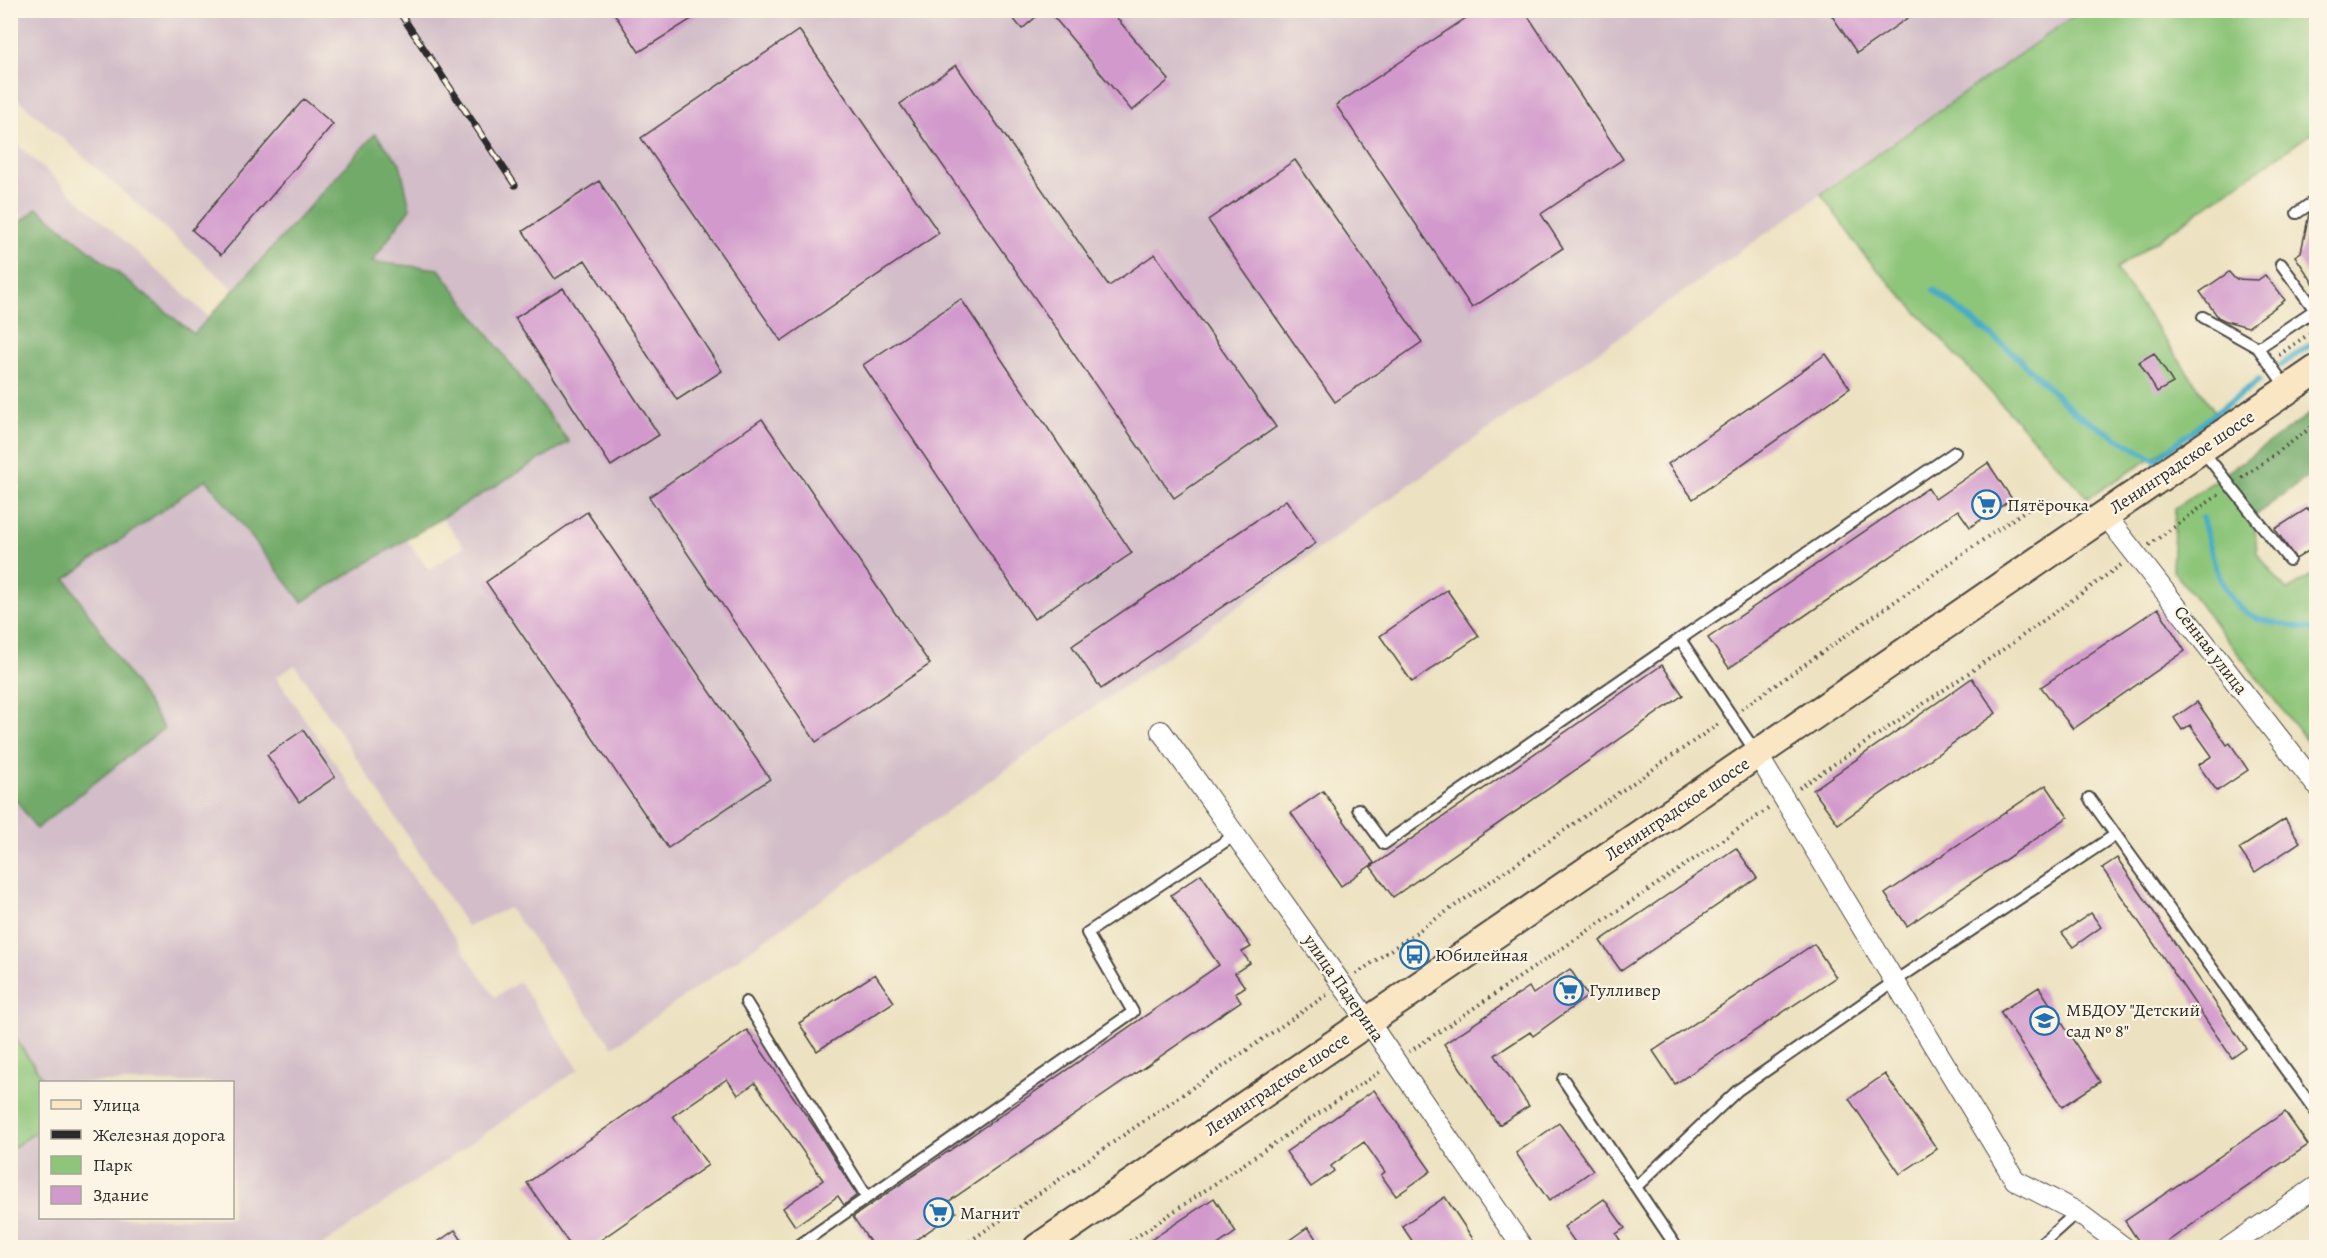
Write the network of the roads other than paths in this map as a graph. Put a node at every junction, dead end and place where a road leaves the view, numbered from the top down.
1 (2316, 200) edge
2 (2297, 213) dead end
3 (2281, 264) dead end
4 (2316, 310) edge
5 (2203, 316) dead end
6 (2258, 348) junction
7 (2316, 370) edge
8 (2288, 389) junction
9 (2201, 449) junction
10 (1955, 452) dead end
11 (2105, 515) junction
12 (2289, 560) dead end
13 (1680, 639) junction
14 (1161, 731) dead end
15 (1757, 754) junction
16 (2316, 784) edge
17 (2089, 798) dead end
18 (1358, 809) dead end
19 (2115, 834) junction
20 (1235, 835) junction
21 (1895, 981) junction
22 (746, 1002) dead end
23 (1368, 1021) junction
24 (1563, 1079) dead end
25 (2316, 1112) edge
26 (1636, 1186) junction
27 (2316, 1187) edge
28 (867, 1197) junction
29 (2077, 1212) junction
30 (795, 1248) edge
31 (1038, 1248) edge
32 (1523, 1248) edge
33 (1677, 1248) edge
34 (2037, 1248) edge
35 (2125, 1248) edge
36 (2228, 1248) edge

1 - 2 lane
3 - 4 lane
4 - 6 lane
5 - 6 lane
6 - 8 lane
7 - 8 main road, Ленинградское шоссе
8 - 9 main road, Ленинградское шоссе
9 - 11 main road, Ленинградское шоссе
9 - 12 lane
10 - 13 lane
11 - 15 main road, Ленинградское шоссе
11 - 16 street, Сенная улица
13 - 15 lane
13 - 18 lane
14 - 20 street, улица Падерина
15 - 21 street
15 - 23 main road, Ленинградское шоссе
17 - 19 lane
19 - 21 lane
19 - 25 lane
20 - 23 street, улица Падерина
20 - 28 lane
21 - 26 lane
21 - 29 street
22 - 28 lane
23 - 31 main road, Ленинградское шоссе
23 - 32 street, улица Падерина
24 - 26 lane
26 - 33 lane
27 - 36 street
28 - 30 lane
29 - 34 lane
29 - 35 street

